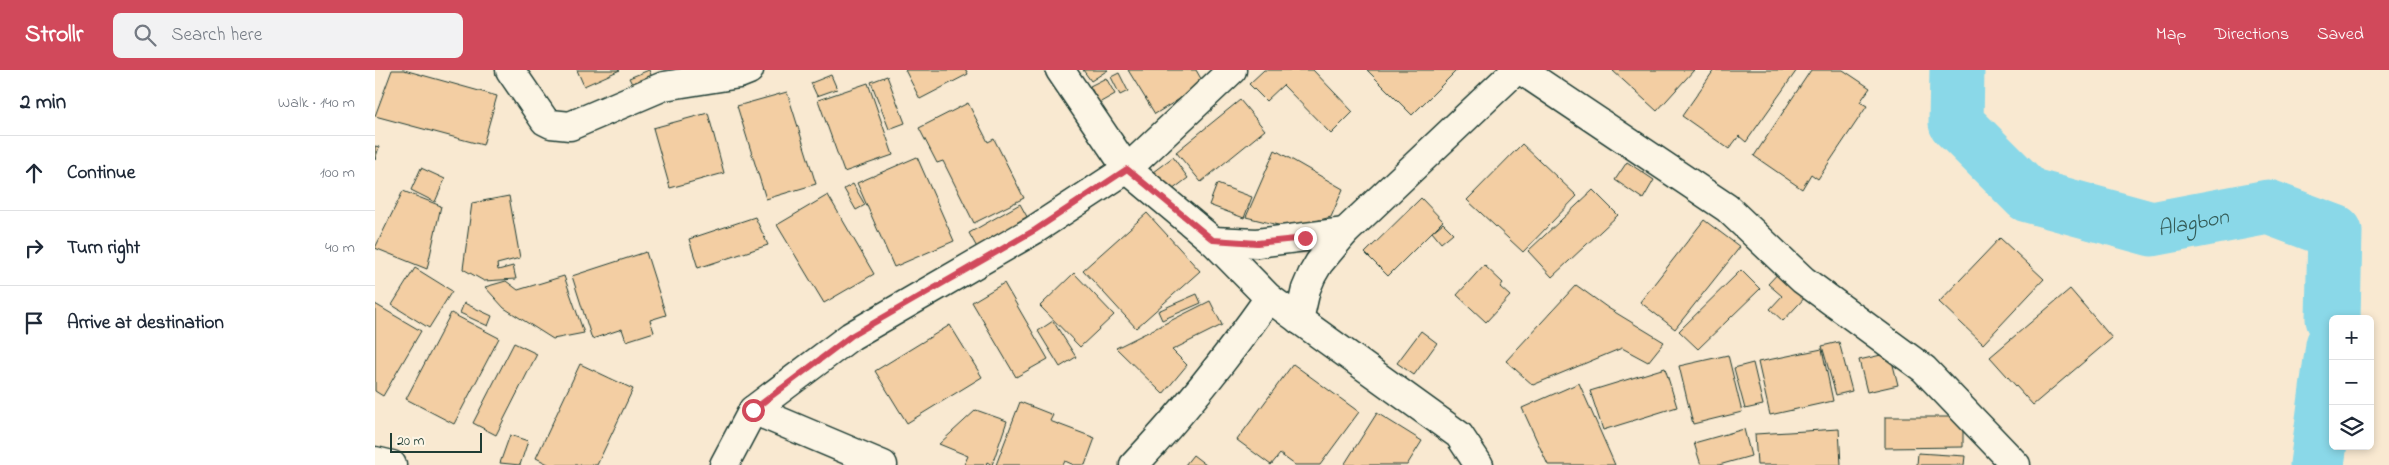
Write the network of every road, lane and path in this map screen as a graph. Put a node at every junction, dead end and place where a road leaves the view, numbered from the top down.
1 (510, 70) edge
2 (1060, 70) edge
3 (1233, 70) edge
4 (1516, 70) edge
5 (1521, 70) edge
6 (741, 71) edge
7 (1127, 169) junction
8 (1345, 232) junction
9 (1213, 240) junction
10 (1269, 298) junction
11 (1299, 320) junction
12 (753, 410) junction
13 (375, 461) edge
14 (392, 465) edge
15 (724, 465) edge
16 (883, 465) edge
17 (1134, 465) edge
18 (1479, 465) edge
19 (2016, 465) edge

1 - 6 street
2 - 7 street
3 - 7 street
4 - 8 street
5 - 19 street
7 - 9 street
7 - 12 street
8 - 9 street
8 - 11 street
9 - 10 street
10 - 11 street
10 - 17 street
11 - 18 street
12 - 15 street
12 - 16 street
13 - 14 street

